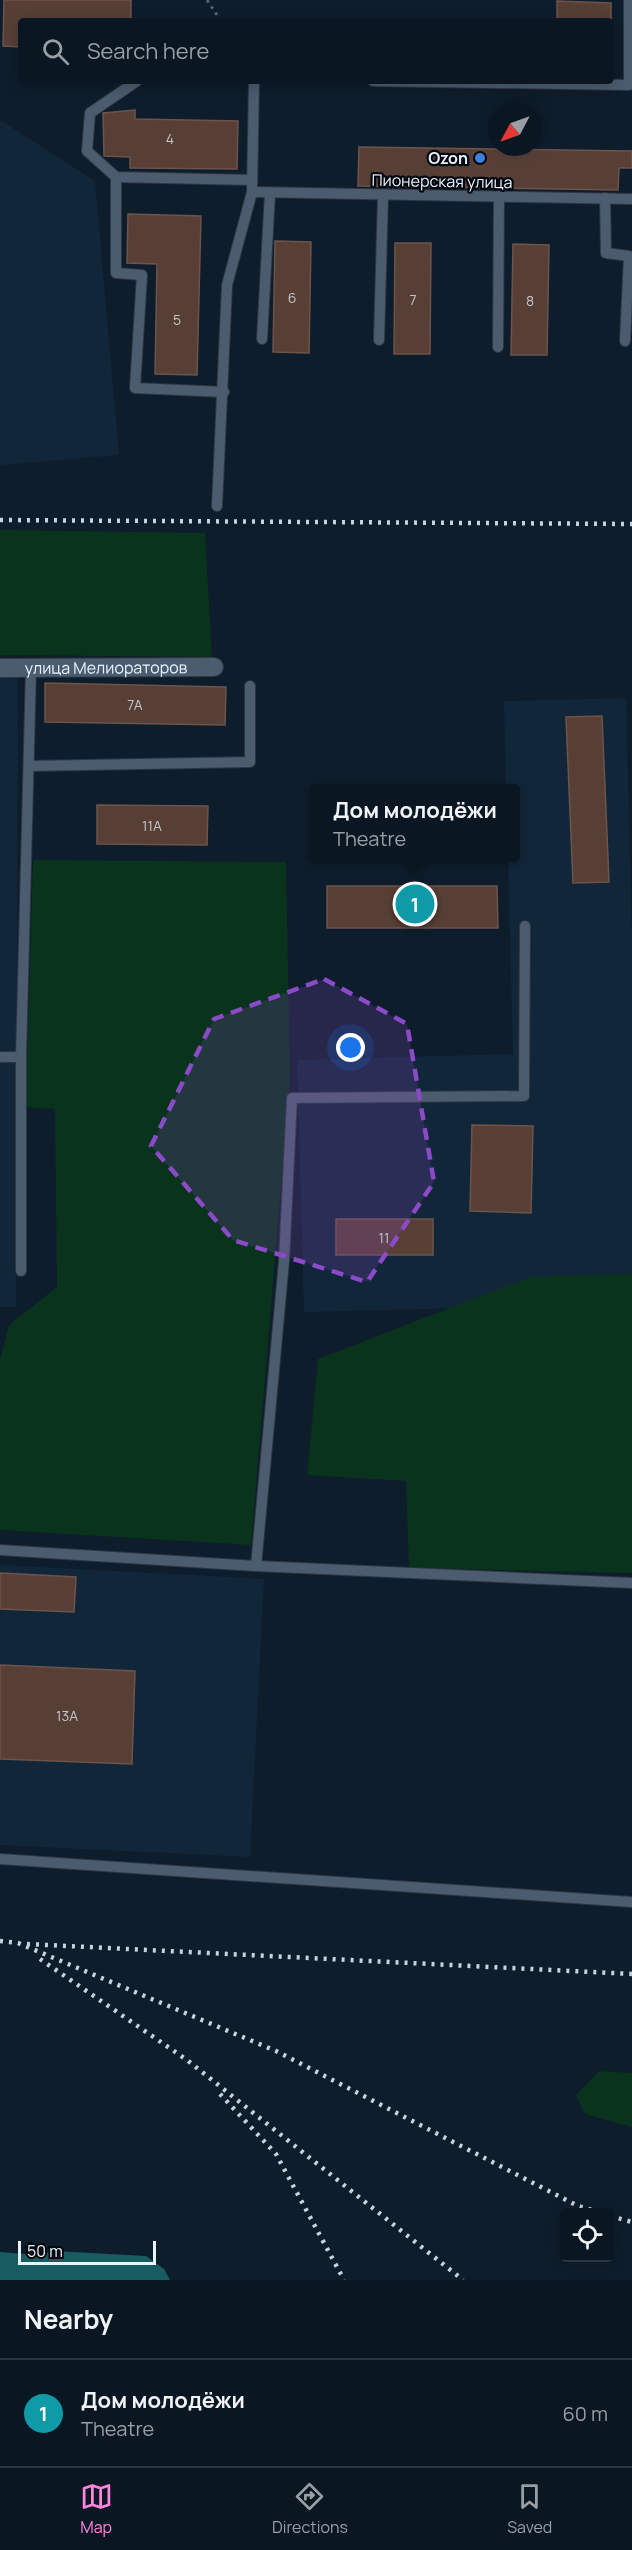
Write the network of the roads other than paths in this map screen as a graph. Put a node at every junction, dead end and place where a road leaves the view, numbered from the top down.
1 (629, 0) edge
2 (133, 84) edge
3 (254, 84) edge
4 (566, 84) edge
5 (631, 85) edge
6 (116, 177) junction
7 (252, 180) junction
8 (252, 192) junction
9 (270, 193) junction
10 (383, 195) junction
11 (499, 196) junction
12 (605, 198) junction
13 (632, 199) edge
14 (262, 339) dead end
15 (379, 340) dead end
16 (626, 341) dead end
17 (498, 347) dead end
18 (224, 392) junction
19 (218, 506) dead end
20 (214, 667) dead end
21 (0, 668) edge
22 (31, 669) junction
23 (250, 686) dead end
24 (29, 766) junction
25 (525, 926) dead end
26 (0, 1057) edge
27 (21, 1057) junction
28 (21, 1271) dead end
29 (0, 1550) edge
30 (256, 1566) junction
31 (632, 1583) edge
32 (0, 1859) edge
33 (632, 1902) edge

1 - 5 lane
2 - 6 lane
3 - 7 lane
4 - 5 lane
6 - 7 lane
6 - 18 lane
7 - 8 lane
8 - 9 lane, Пионерская улица
8 - 18 lane
9 - 10 lane, Пионерская улица
9 - 14 lane
10 - 11 lane, Пионерская улица
10 - 15 lane
11 - 12 lane, Пионерская улица
11 - 17 lane
12 - 13 lane, Пионерская улица
12 - 16 lane
18 - 19 lane
20 - 22 street, улица Мелиораторов
21 - 22 street, улица Мелиораторов
22 - 24 lane
23 - 24 lane
24 - 27 lane
25 - 30 lane
26 - 27 lane
27 - 28 lane
29 - 30 lane
30 - 31 lane
32 - 33 lane

